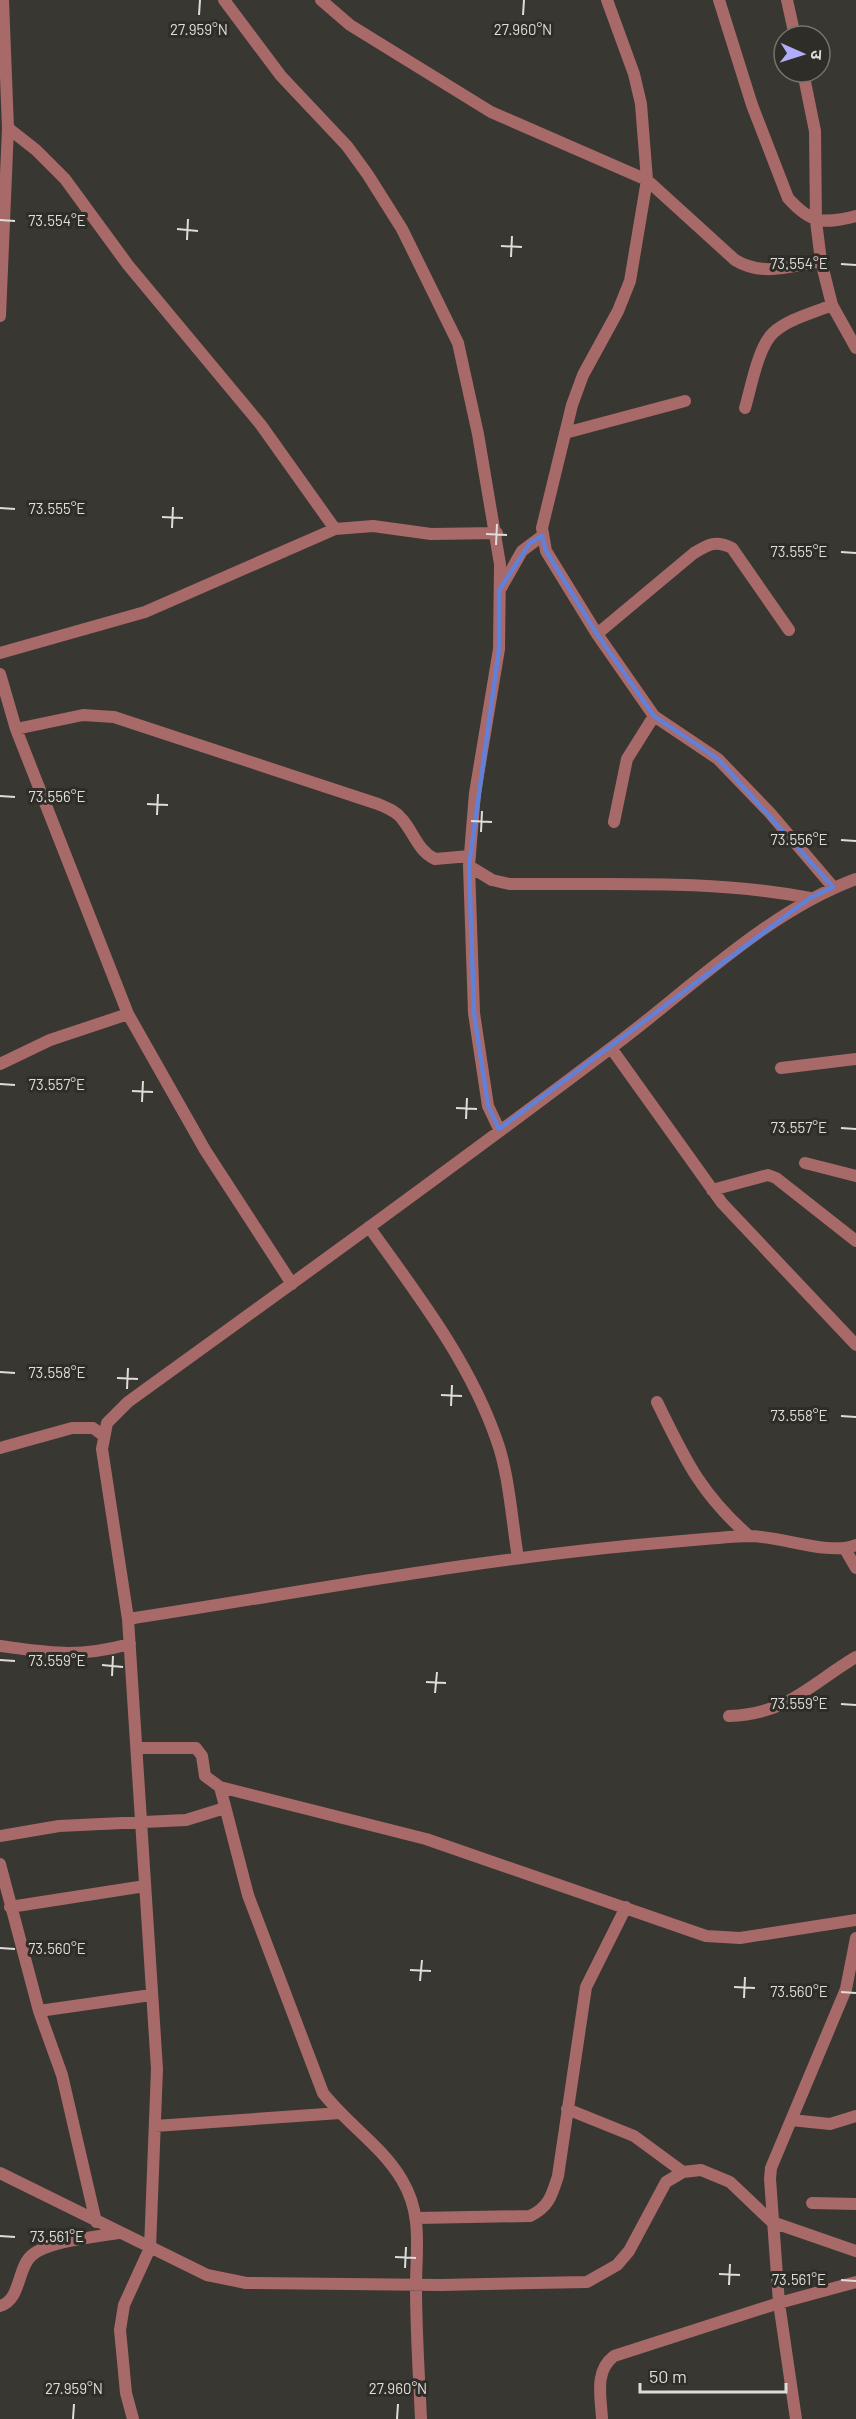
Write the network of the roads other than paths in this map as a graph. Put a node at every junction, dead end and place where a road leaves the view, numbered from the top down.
1 (3, 0) edge
2 (224, 0) edge
3 (321, 0) edge
4 (607, 0) edge
5 (719, 0) edge
6 (787, 0) edge
7 (792, 24) edge
8 (805, 84) edge
9 (8, 128) junction
10 (647, 180) junction
11 (856, 216) edge
12 (816, 220) junction
13 (821, 261) junction
14 (832, 305) junction
15 (0, 316) edge
16 (856, 348) edge
17 (685, 401) dead end
18 (745, 408) dead end
19 (565, 433) junction
20 (335, 529) junction
21 (497, 533) junction
22 (542, 536) junction
23 (500, 590) junction
24 (789, 630) dead end
25 (597, 634) junction
26 (0, 653) edge
27 (0, 674) edge
28 (654, 716) junction
29 (16, 729) junction
30 (614, 822) dead end
31 (470, 861) junction
32 (856, 879) edge
33 (833, 887) junction
34 (810, 898) junction
35 (128, 1014) junction
36 (611, 1048) junction
37 (856, 1059) edge
38 (0, 1064) edge
39 (781, 1068) dead end
40 (499, 1129) junction
41 (805, 1163) dead end
42 (856, 1176) edge
43 (712, 1190) junction
44 (369, 1227) junction
45 (856, 1241) edge
46 (291, 1284) junction
47 (856, 1345) edge
48 (657, 1402) dead end
49 (104, 1436) junction
50 (0, 1448) edge
51 (749, 1536) junction
52 (850, 1547) edge
53 (518, 1558) junction
54 (856, 1568) edge
55 (128, 1619) junction
56 (130, 1644) junction
57 (0, 1646) edge
58 (856, 1657) edge
59 (729, 1716) dead end
60 (137, 1748) junction
61 (220, 1787) junction
62 (225, 1808) junction
63 (141, 1821) junction
64 (0, 1836) edge
65 (0, 1864) edge
66 (145, 1886) junction
67 (10, 1907) junction
68 (626, 1907) junction
69 (856, 1920) edge
70 (856, 1938) edge
71 (151, 1995) junction
72 (39, 2012) junction
73 (567, 2109) junction
74 (340, 2113) junction
75 (856, 2116) edge
76 (791, 2120) junction
77 (155, 2126) junction
78 (683, 2172) junction
79 (0, 2173) edge
80 (812, 2203) dead end
81 (856, 2204) edge
82 (417, 2218) junction
83 (96, 2222) junction
84 (772, 2222) junction
85 (118, 2233) junction
86 (150, 2248) junction
87 (856, 2251) edge
88 (856, 2282) edge
89 (416, 2285) junction
90 (779, 2302) junction
91 (0, 2306) edge
92 (133, 2419) edge
93 (421, 2419) edge
94 (602, 2419) edge
95 (796, 2419) edge

1 - 9 street
2 - 21 street
3 - 10 street
4 - 10 street
5 - 12 street
6 - 7 street
8 - 12 street
9 - 15 street
9 - 20 street
10 - 13 street
10 - 19 street
11 - 12 street
12 - 13 street
13 - 14 street
14 - 16 street
14 - 18 street
17 - 19 street
19 - 22 street
20 - 21 street
20 - 26 street
21 - 23 street
22 - 23 street
22 - 25 street
23 - 31 street
24 - 25 street
25 - 28 street
27 - 29 street
28 - 30 street
28 - 33 street
29 - 31 street
29 - 35 street
31 - 34 street
31 - 40 street
32 - 33 street
33 - 34 street
34 - 36 street
35 - 38 street
35 - 46 street
36 - 40 street
36 - 43 street
37 - 39 street
40 - 44 street
41 - 42 street
43 - 45 street
43 - 47 street
44 - 46 street
44 - 53 street
46 - 49 street
48 - 51 street
49 - 50 street
49 - 55 street
51 - 52 street
51 - 53 street
52 - 54 street
53 - 55 street
55 - 56 street
56 - 57 street
56 - 60 street
58 - 59 street
60 - 61 street
60 - 63 street
61 - 62 street
61 - 68 street
62 - 63 street
62 - 74 street
63 - 64 street
63 - 66 street
65 - 67 street
66 - 67 street
66 - 71 street
67 - 72 street
68 - 69 street
68 - 73 street
70 - 76 street
71 - 72 street
71 - 77 street
72 - 83 street
73 - 78 street
73 - 82 street
74 - 77 street
74 - 82 street
75 - 76 street
76 - 84 street
77 - 86 street
78 - 84 street
78 - 89 street
79 - 83 street
80 - 81 street
82 - 89 street
83 - 85 street
84 - 87 street
84 - 90 street
85 - 86 street
85 - 91 street
86 - 89 street
86 - 92 street
88 - 90 street
89 - 93 street
90 - 94 street
90 - 95 street

